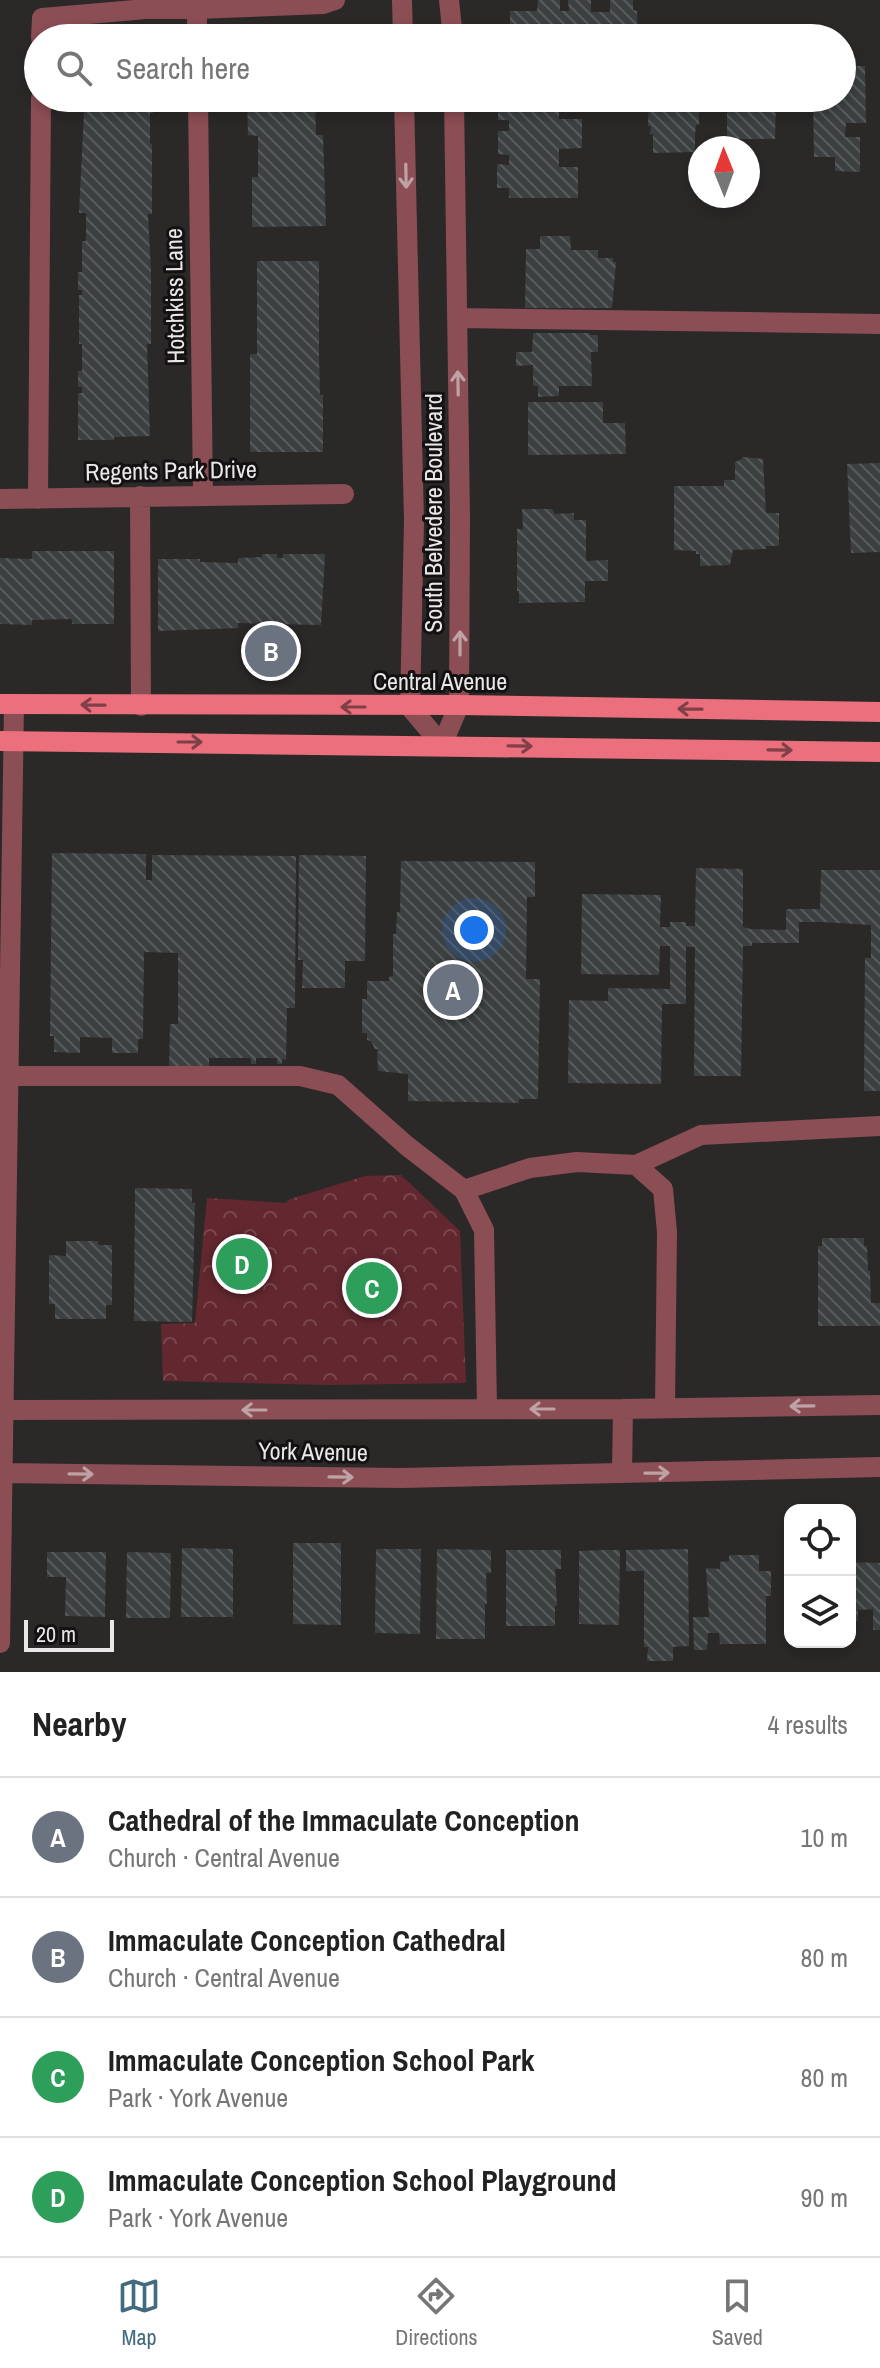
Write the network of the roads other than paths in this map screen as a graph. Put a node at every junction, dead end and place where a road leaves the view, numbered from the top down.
1 (335, 0) edge
2 (402, 0) edge
3 (449, 0) edge
4 (197, 9) junction
5 (64, 24) edge
6 (197, 24) edge
7 (403, 24) edge
8 (452, 24) edge
9 (41, 112) edge
10 (198, 112) edge
11 (404, 112) edge
12 (454, 112) edge
13 (458, 318) junction
14 (880, 324) edge
15 (203, 494) junction
16 (344, 494) dead end
17 (140, 496) junction
18 (0, 499) edge
19 (38, 499) junction
20 (7, 705) edge
21 (459, 705) junction
22 (141, 706) junction
23 (410, 707) junction
24 (880, 712) edge
25 (7, 741) edge
26 (442, 745) junction
27 (880, 752) edge
28 (9, 1076) junction
29 (880, 1126) edge
30 (636, 1165) junction
31 (4, 1172) edge
32 (464, 1190) junction
33 (880, 1405) edge
34 (665, 1408) junction
35 (487, 1409) junction
36 (623, 1409) junction
37 (5, 1410) junction
38 (2, 1443) edge
39 (880, 1467) edge
40 (3, 1473) junction
41 (622, 1473) junction
42 (0, 1643) edge

1 - 4 street
2 - 7 street
3 - 8 street
4 - 5 street
4 - 6 street
9 - 19 street
10 - 15 street, Hotchkiss Lane
11 -> 23 street, South Belvedere Boulevard
12 - 13 street, South Belvedere Boulevard
13 - 14 street
21 -> 13 street, South Belvedere Boulevard
15 - 16 street, Regents Park Drive
15 - 17 street, Regents Park Drive
17 - 19 street, Regents Park Drive
17 - 22 street
18 - 19 street, Regents Park Drive
22 -> 20 main road, Central Avenue
20 - 25 street
21 - 23 main road, Central Avenue
24 -> 21 main road, Central Avenue
21 - 26 street, South Belvedere Boulevard
23 -> 22 main road, Central Avenue
23 - 26 street
25 -> 26 main road
25 - 28 street
26 -> 27 main road
28 - 31 street
28 - 32 street
29 - 30 street
30 - 32 street
30 - 34 street
31 - 37 street
32 - 35 street
33 -> 34 street, York Avenue
34 - 36 street, York Avenue
36 -> 35 street, York Avenue
35 -> 37 street, York Avenue
36 - 41 street
37 - 38 street
38 - 40 street
41 -> 39 street, York Avenue
40 -> 41 street, York Avenue
40 - 42 street

